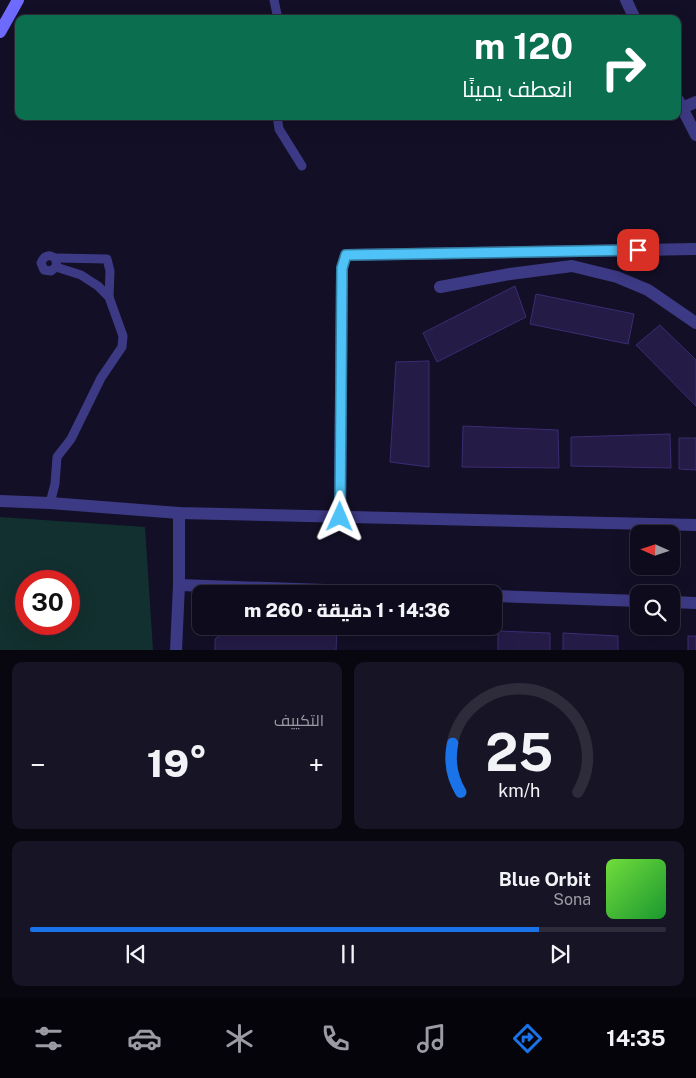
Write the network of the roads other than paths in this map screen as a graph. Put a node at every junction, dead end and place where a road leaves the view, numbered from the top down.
1 (18, 0) edge
2 (274, 0) edge
3 (626, 0) edge
4 (277, 15) edge
5 (633, 15) edge
6 (0, 32) edge
7 (696, 102) edge
8 (681, 104) edge
9 (681, 106) edge
10 (278, 120) edge
11 (696, 135) edge
12 (302, 166) dead end
13 (696, 249) edge
14 (440, 287) dead end
15 (109, 297) junction
16 (696, 323) edge
17 (0, 501) edge
18 (50, 503) junction
19 (179, 513) junction
20 (340, 517) junction
21 (696, 525) edge
22 (179, 585) junction
23 (192, 585) edge
24 (502, 596) edge
25 (630, 601) edge
26 (680, 602) edge
27 (696, 603) edge
28 (176, 650) edge

1 - 6 main road
2 - 4 lane
3 - 5 street
7 - 8 street
9 - 11 street
10 - 12 lane
13 - 20 street
14 - 16 street
15 - 15 lane
15 - 18 lane
17 - 18 street
18 - 19 street
19 - 20 street
19 - 22 street
20 - 21 street
22 - 23 street
22 - 28 street
24 - 25 street
26 - 27 street

